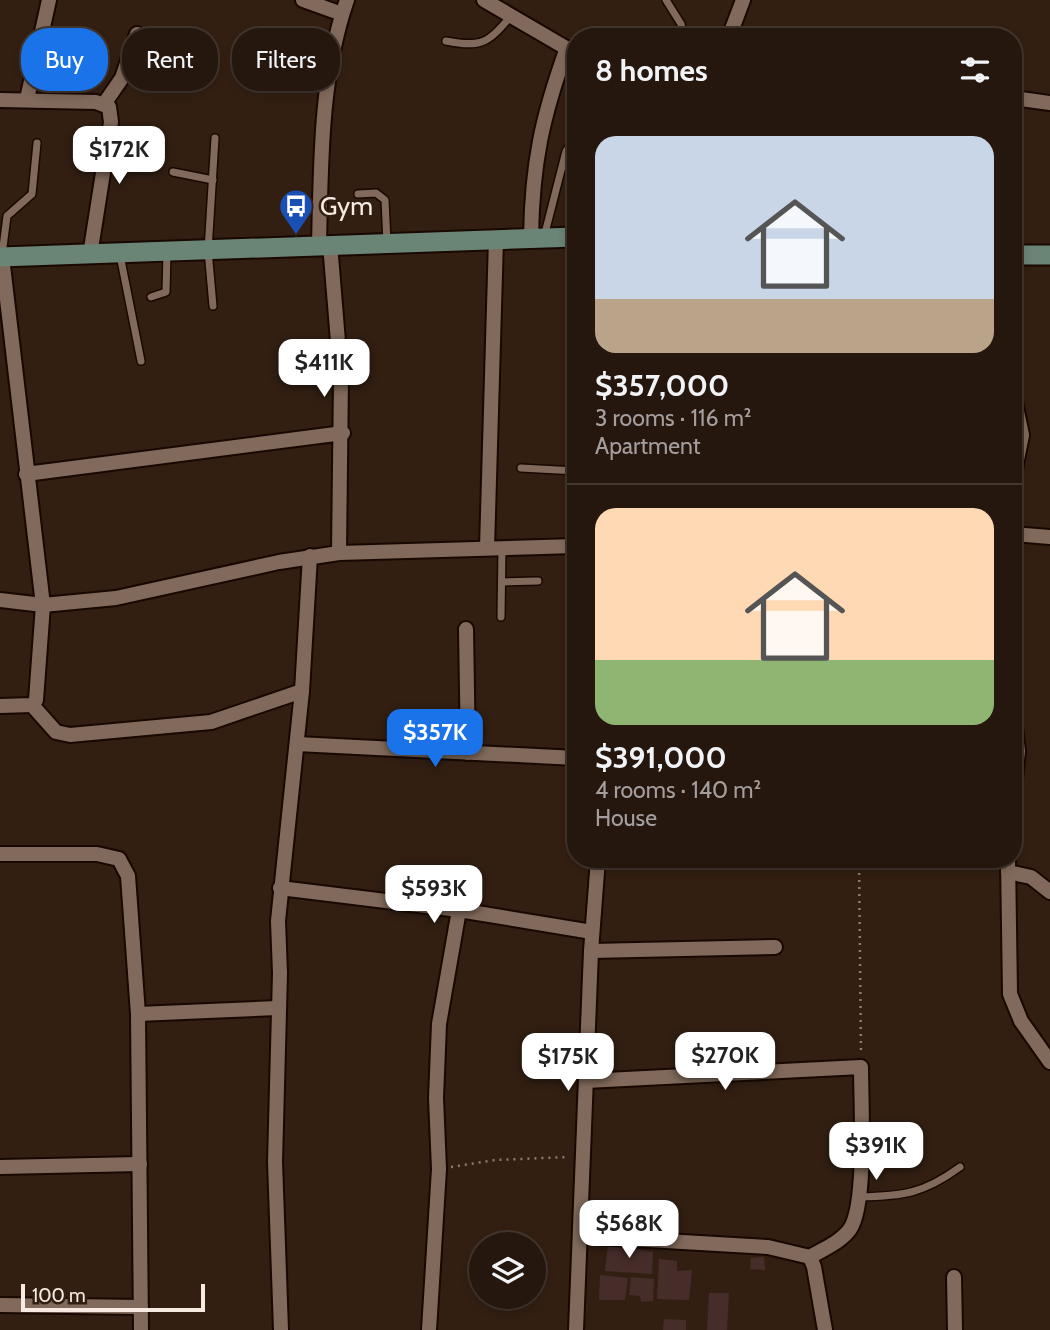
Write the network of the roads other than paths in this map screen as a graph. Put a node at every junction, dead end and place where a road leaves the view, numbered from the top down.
1 (49, 0) edge
2 (303, 0) edge
3 (484, 0) edge
4 (666, 0) edge
5 (743, 0) edge
6 (345, 7) edge
7 (512, 15) junction
8 (682, 28) edge
9 (732, 28) edge
10 (446, 41) dead end
11 (567, 48) edge
12 (567, 59) edge
13 (122, 78) edge
14 (1022, 98) edge
15 (27, 99) junction
16 (0, 100) edge
17 (1050, 103) edge
18 (104, 104) junction
19 (215, 138) dead end
20 (37, 143) dead end
21 (567, 150) edge
22 (173, 172) dead end
23 (213, 180) junction
24 (358, 194) dead end
25 (567, 237) edge
26 (538, 238) junction
27 (496, 239) junction
28 (387, 243) junction
29 (325, 245) junction
30 (208, 250) junction
31 (167, 253) junction
32 (120, 254) junction
33 (90, 256) junction
34 (1022, 256) edge
35 (1050, 256) edge
36 (1, 257) edge
37 (151, 297) dead end
38 (213, 306) dead end
39 (141, 361) dead end
40 (343, 433) junction
41 (521, 468) dead end
42 (567, 471) edge
43 (26, 474) junction
44 (1022, 535) edge
45 (1050, 537) edge
46 (567, 546) edge
47 (495, 548) junction
48 (339, 553) junction
49 (310, 556) junction
50 (538, 581) dead end
51 (502, 582) junction
52 (0, 600) edge
53 (43, 605) junction
54 (501, 617) dead end
55 (466, 629) dead end
56 (302, 691) junction
57 (33, 705) junction
58 (0, 706) edge
59 (297, 744) junction
60 (468, 753) junction
61 (567, 758) edge
62 (0, 854) edge
63 (597, 868) edge
64 (1008, 868) edge
65 (1012, 868) edge
66 (280, 888) junction
67 (1050, 892) edge
68 (459, 911) junction
69 (592, 932) junction
70 (775, 947) dead end
71 (591, 951) junction
72 (277, 1008) junction
73 (138, 1014) junction
74 (1050, 1062) edge
75 (586, 1081) junction
76 (140, 1164) junction
77 (0, 1167) edge
78 (960, 1167) dead end
79 (858, 1198) junction
80 (580, 1236) junction
81 (810, 1257) junction
82 (954, 1277) dead end
83 (0, 1305) edge
84 (141, 1307) junction
85 (141, 1330) edge
86 (281, 1330) edge
87 (429, 1330) edge
88 (576, 1330) edge
89 (825, 1330) edge
90 (955, 1330) edge

1 - 15 street
2 - 6 street
3 - 7 street
4 - 8 lane
5 - 9 street
6 - 29 street
7 - 10 lane
7 - 11 street
12 - 26 street
13 - 18 street
14 - 17 street
15 - 16 street
15 - 18 street
18 - 33 street
19 - 23 lane
20 - 36 lane
21 - 26 lane
22 - 23 lane
23 - 30 lane
24 - 28 lane
25 - 26 main road
26 - 27 main road
27 - 28 main road
27 - 47 street
28 - 29 main road
29 - 30 main road
29 - 40 street
30 - 31 main road
30 - 38 lane
31 - 32 main road
31 - 37 lane
32 - 33 main road
32 - 39 lane
33 - 36 main road
34 - 35 main road
36 - 43 street
40 - 43 street
40 - 48 street
41 - 42 lane
43 - 53 street
44 - 45 street
46 - 47 street
47 - 48 street
47 - 51 lane
48 - 49 street
49 - 53 street
49 - 56 street
50 - 51 lane
51 - 54 lane
52 - 53 street
53 - 57 street
55 - 60 street
56 - 57 street
56 - 59 street
57 - 58 street
59 - 60 street
59 - 66 street
60 - 61 street
62 - 73 street
63 - 69 street
64 - 74 street
65 - 67 street
66 - 68 street
66 - 72 street
68 - 69 street
68 - 87 street
69 - 71 street
70 - 71 street
71 - 75 street
72 - 73 street
72 - 86 street
73 - 76 street
75 - 79 street
75 - 80 street
76 - 77 street
76 - 84 street
78 - 79 lane
79 - 81 street
80 - 81 street
80 - 88 street
81 - 89 street
82 - 90 street
83 - 84 street
84 - 85 street

